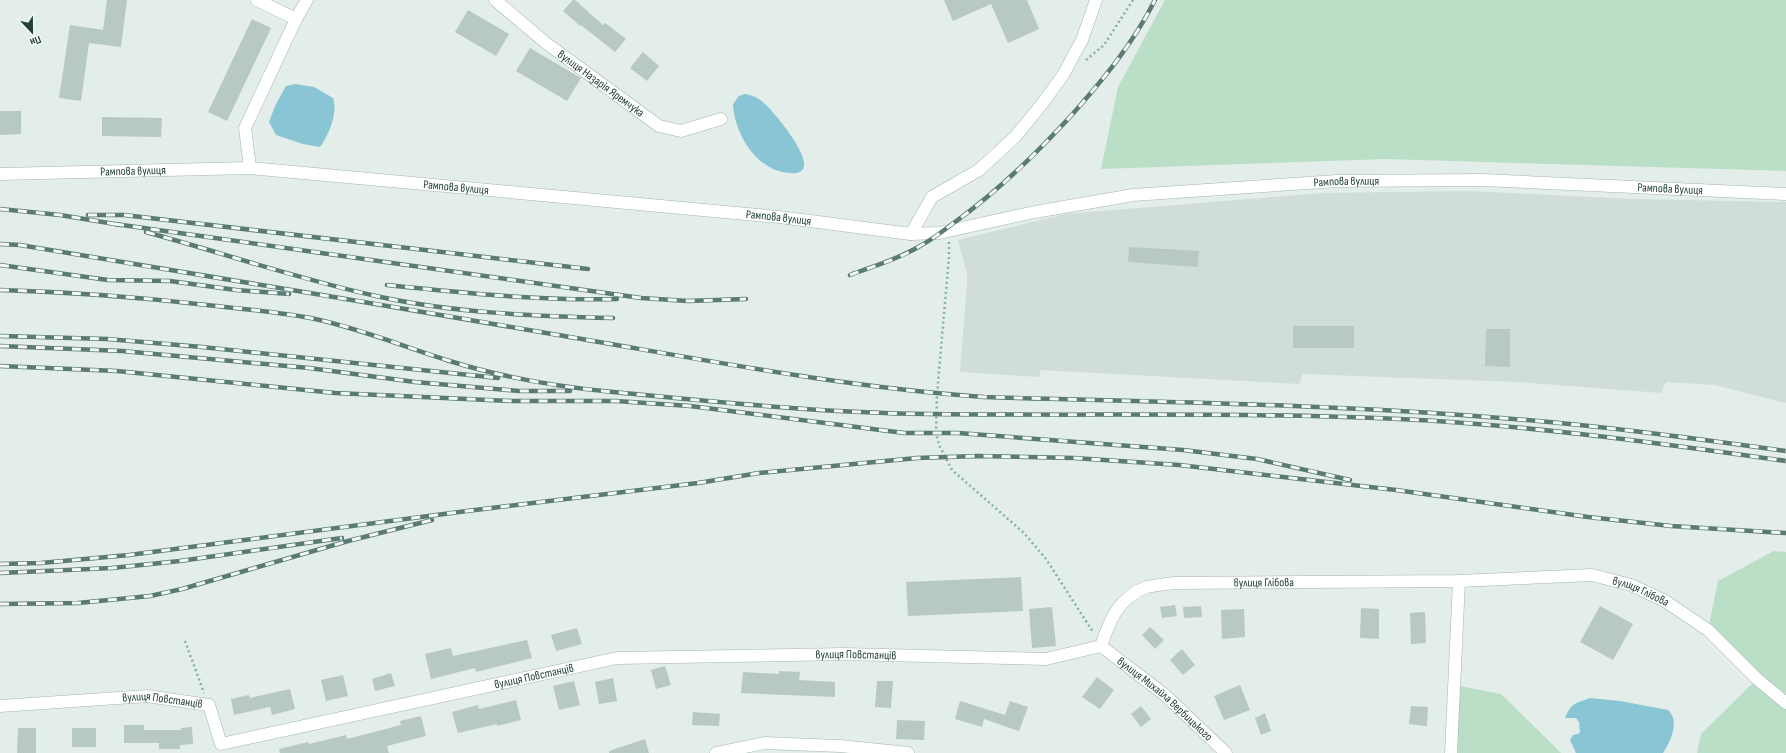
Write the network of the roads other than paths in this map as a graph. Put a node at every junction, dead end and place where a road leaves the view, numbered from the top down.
1 (257, 0) edge
2 (307, 0) edge
3 (495, 0) edge
4 (1096, 0) edge
5 (296, 20) junction
6 (720, 119) dead end
7 (250, 168) junction
8 (0, 174) edge
9 (1786, 194) edge
10 (911, 234) junction
11 (1459, 581) junction
12 (1101, 646) junction
13 (1786, 703) edge
14 (0, 706) edge
15 (222, 748) edge
16 (716, 753) edge
17 (908, 753) edge
18 (1226, 753) edge
19 (1451, 753) edge

1 - 5 street
2 - 5 street
3 - 6 street, вулиця Назарія Яремчука
4 - 10 street
5 - 7 street
7 - 8 street, Рампова вулиця
7 - 10 street, Рампова вулиця
9 - 10 street, Рампова вулиця
11 - 12 street, вулиця Глібова
11 - 13 street, вулиця Глібова
11 - 19 street
12 - 15 street, вулиця Повстанців
12 - 18 street, вулиця Михайла Вербицького
14 - 15 street, вулиця Повстанців
16 - 17 street

